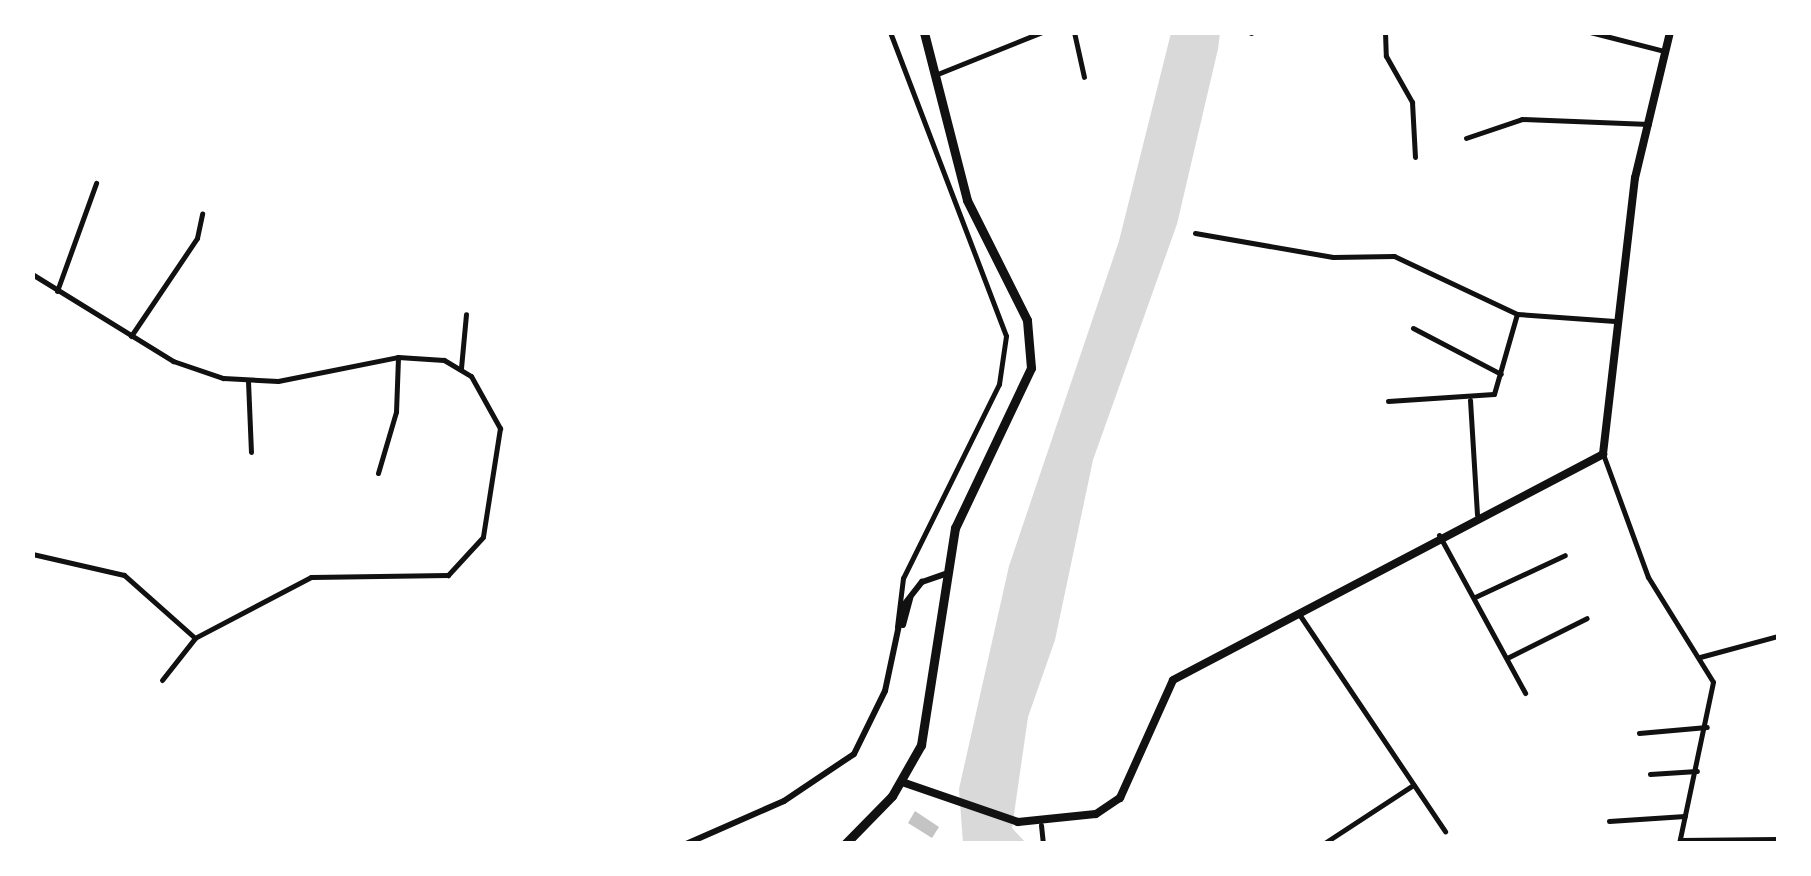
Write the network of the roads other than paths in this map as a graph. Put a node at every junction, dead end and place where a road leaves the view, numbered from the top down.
1 (890, 32) edge
2 (924, 32) edge
3 (1042, 32) edge
4 (1074, 32) edge
5 (1385, 32) edge
6 (1590, 32) edge
7 (1670, 32) edge
8 (1666, 51) junction
9 (935, 75) junction
10 (1084, 77) dead end
11 (1650, 124) junction
12 (1466, 138) dead end
13 (1415, 156) dead end
14 (96, 183) dead end
15 (202, 214) dead end
16 (1196, 232) dead end
17 (32, 274) edge
18 (57, 291) junction
19 (466, 314) dead end
20 (1517, 314) junction
21 (1615, 322) junction
22 (1413, 328) dead end
23 (131, 336) junction
24 (398, 357) junction
25 (461, 368) junction
26 (1501, 374) junction
27 (248, 381) junction
28 (1470, 400) junction
29 (1388, 401) dead end
30 (251, 452) dead end
31 (1603, 454) junction
32 (378, 474) dead end
33 (1476, 516) junction
34 (1439, 535) junction
35 (32, 554) edge
36 (1565, 554) dead end
37 (945, 574) junction
38 (1475, 598) junction
39 (1297, 612) junction
40 (1588, 618) dead end
41 (1778, 636) edge
42 (195, 638) junction
43 (899, 640) junction
44 (1700, 657) junction
45 (1507, 658) junction
46 (162, 680) dead end
47 (1526, 693) dead end
48 (1707, 727) junction
49 (1639, 732) dead end
50 (1697, 771) junction
51 (1650, 774) dead end
52 (902, 782) junction
53 (1413, 785) junction
54 (1685, 816) junction
55 (1609, 821) dead end
56 (1041, 825) junction
57 (1445, 831) dead end
58 (1778, 840) edge
59 (1680, 842) edge
60 (686, 844) edge
61 (846, 844) edge
62 (1043, 844) edge
63 (1323, 844) edge

1 - 43 street
2 - 9 highway
3 - 9 street
4 - 10 street
5 - 13 street
6 - 8 street
7 - 8 main road
8 - 11 main road
9 - 37 highway
11 - 12 street
11 - 21 main road
14 - 18 street
15 - 23 street
16 - 20 street
17 - 18 street
18 - 23 street
19 - 25 street
20 - 21 street
20 - 26 street
21 - 31 main road
22 - 26 street
23 - 27 street
24 - 25 street
24 - 27 street
24 - 32 street
25 - 42 street
26 - 28 street
27 - 30 street
28 - 29 street
28 - 33 street
31 - 33 main road
31 - 44 street
33 - 34 main road
34 - 38 street
34 - 39 main road
35 - 42 street
36 - 38 street
37 - 43 street
37 - 52 highway
38 - 45 street
39 - 53 street
39 - 56 main road
40 - 45 street
41 - 44 street
42 - 46 street
43 - 60 street
44 - 48 street
45 - 47 street
48 - 49 street
48 - 50 street
50 - 51 street
50 - 54 street
52 - 56 main road
52 - 61 highway
53 - 57 street
53 - 63 street
54 - 55 street
54 - 59 street
56 - 62 street
58 - 59 street

